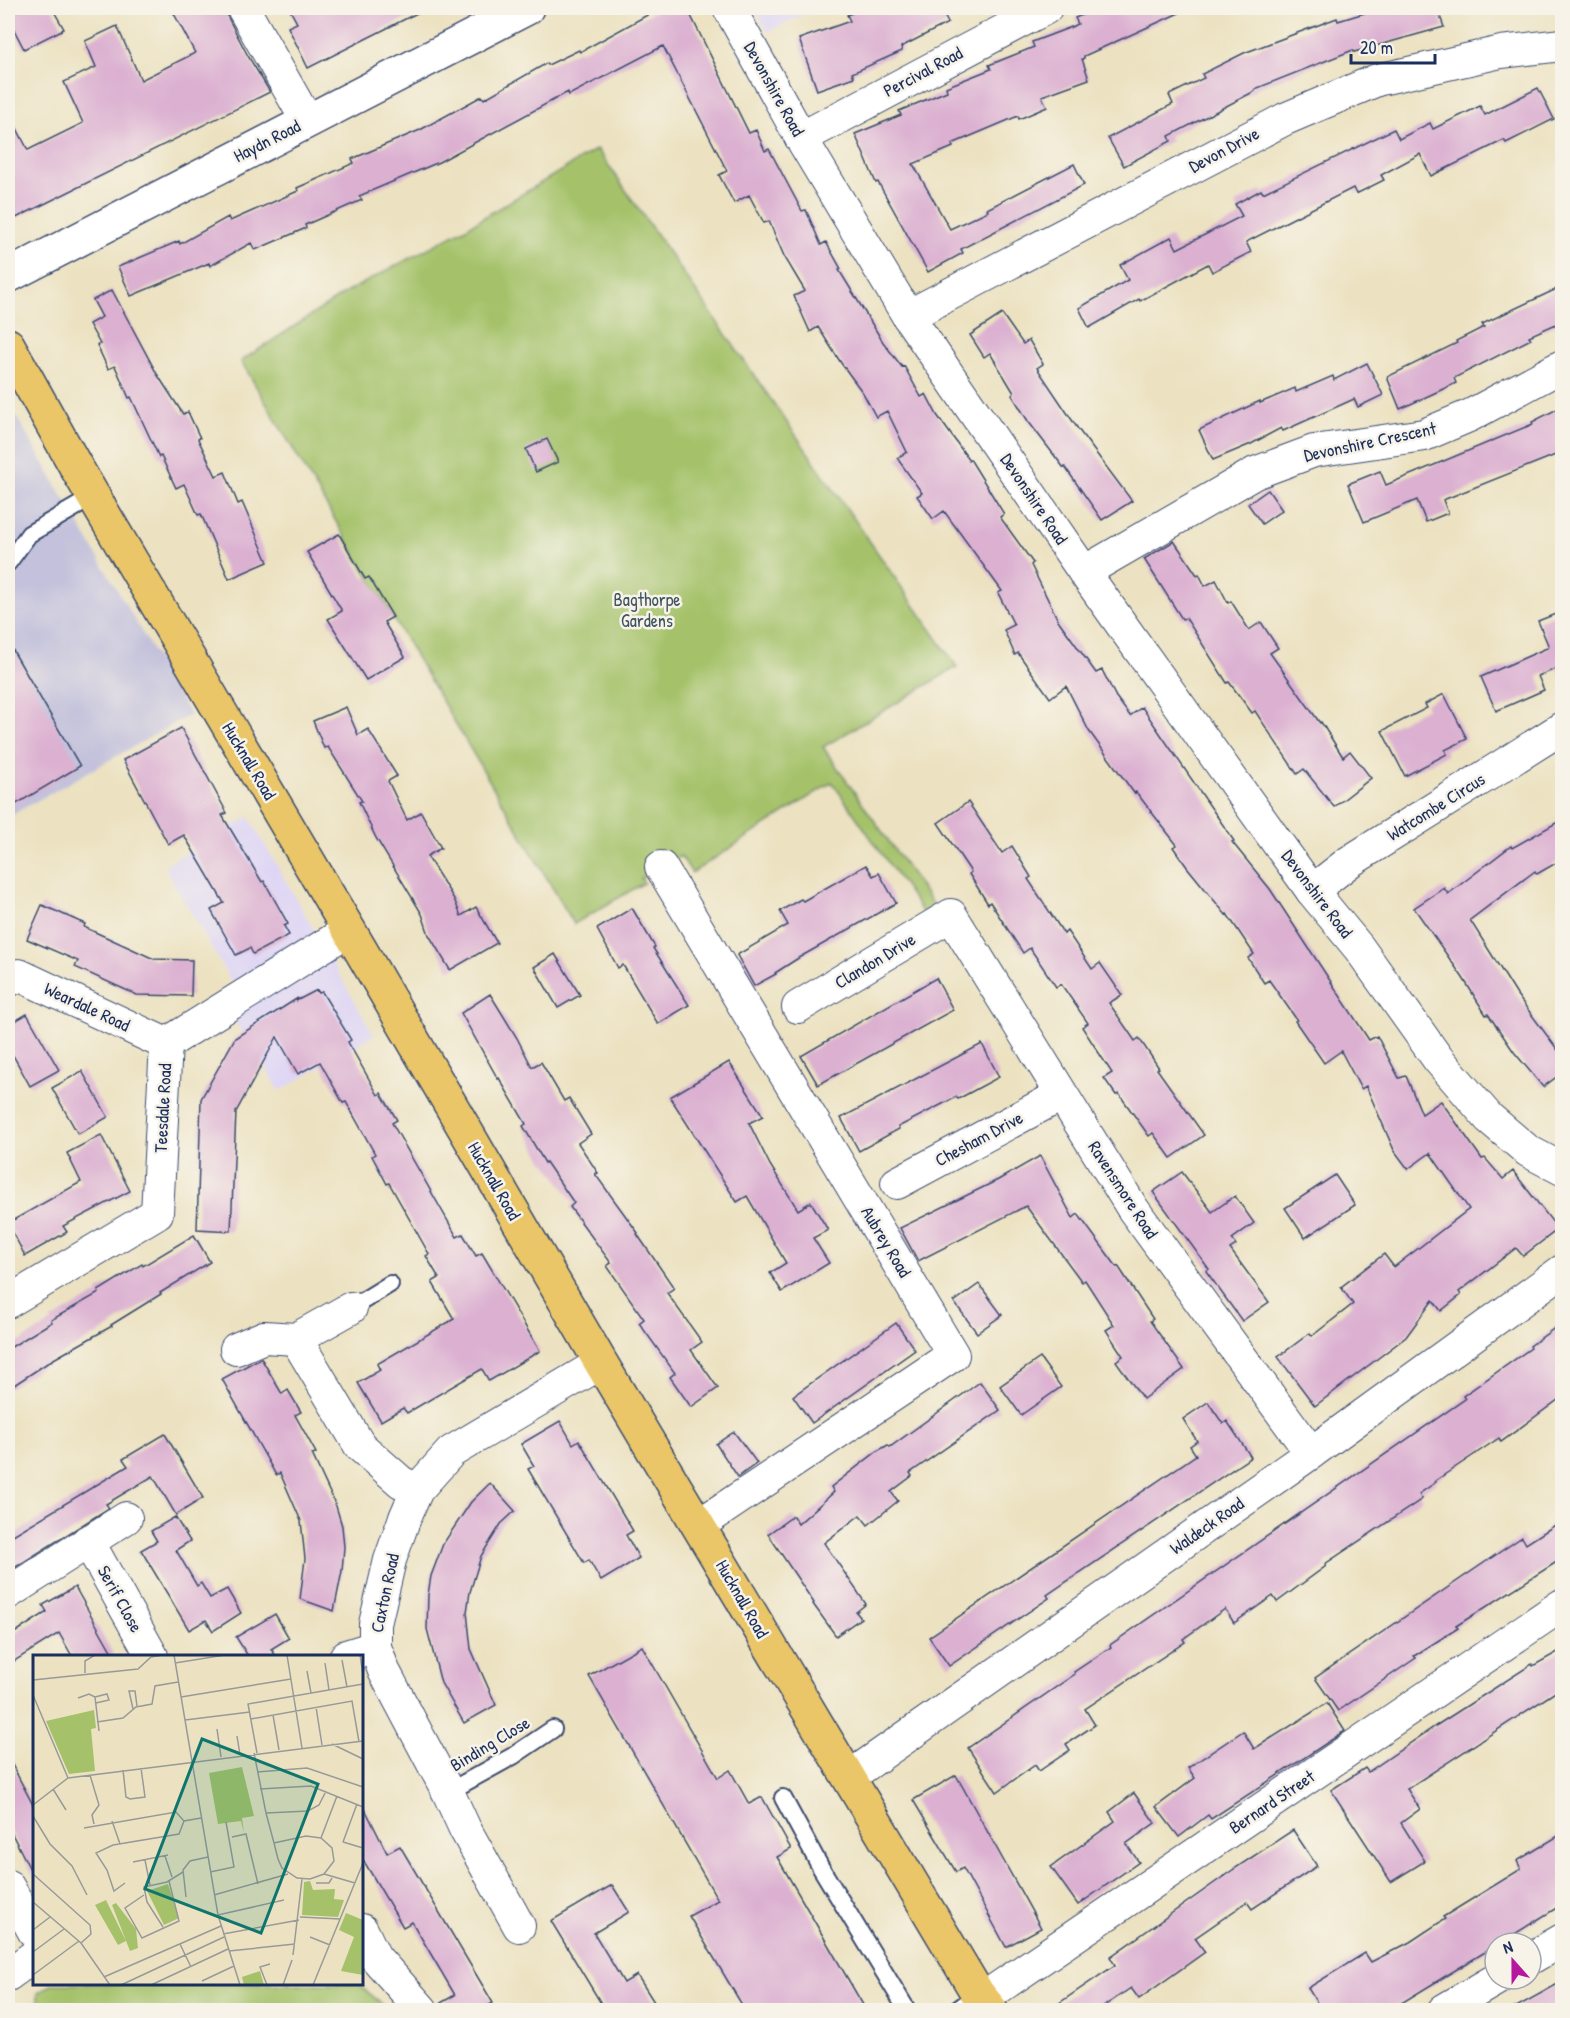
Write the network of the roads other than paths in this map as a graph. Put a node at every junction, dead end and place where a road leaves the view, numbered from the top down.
1 (243, 8) edge
2 (523, 8) edge
3 (729, 8) edge
4 (1046, 8) edge
5 (1563, 45) edge
6 (307, 121) junction
7 (801, 138) junction
8 (8, 276) edge
9 (908, 316) junction
10 (8, 345) edge
11 (1563, 366) edge
12 (93, 497) junction
13 (8, 563) edge
14 (1084, 572) junction
15 (1563, 728) edge
16 (661, 867) dead end
17 (1312, 891) junction
18 (951, 915) joint
19 (349, 930) junction
20 (8, 981) edge
21 (798, 1007) dead end
22 (166, 1044) junction
23 (1061, 1095) junction
24 (1563, 1169) edge
25 (897, 1183) dead end
26 (1563, 1271) edge
27 (390, 1284) dead end
28 (8, 1302) edge
29 (351, 1308) joint
30 (296, 1339) junction
31 (236, 1349) dead end
32 (601, 1363) junction
33 (1311, 1453) junction
34 (417, 1490) junction
35 (126, 1518) dead end
36 (699, 1525) junction
37 (88, 1541) junction
38 (8, 1593) edge
39 (1563, 1605) edge
40 (375, 1647) junction
41 (151, 1655) edge
42 (349, 1655) edge
43 (553, 1729) dead end
44 (849, 1777) junction
45 (448, 1792) junction
46 (783, 1798) dead end
47 (8, 1886) edge
48 (519, 1926) dead end
49 (33, 1930) edge
50 (363, 1931) edge
51 (1563, 1940) edge
52 (1543, 1952) edge
53 (33, 1957) edge
54 (8, 1975) edge
55 (1483, 1987) edge
56 (977, 2003) edge
57 (423, 2010) edge
58 (907, 2010) edge
59 (1444, 2010) edge

1 - 6 street
2 - 6 street, Haydn Road
3 - 7 street, Devonshire Road
4 - 7 street, Percival Road
5 - 9 street, Devon Drive
6 - 8 street, Haydn Road
7 - 9 street, Devonshire Road
9 - 14 street, Devonshire Road
10 - 12 main road, Hucknall Road
11 - 14 street, Devonshire Crescent
12 - 13 lane
12 - 19 main road, Hucknall Road
14 - 17 street, Devonshire Road
15 - 17 street, Watcombe Circus
16 - 36 street, Aubrey Road
17 - 24 street, Devonshire Road
18 - 21 street, Clandon Drive
18 - 23 street, Ravensmore Road
19 - 22 street, Teesdale Road
19 - 32 main road, Hucknall Road
20 - 22 street, Weardale Road
22 - 28 street, Teesdale Road
23 - 25 street, Chesham Drive
23 - 33 street, Ravensmore Road
26 - 33 street, Waldeck Road
27 - 29 lane
29 - 30 street
30 - 31 street
30 - 34 street
32 - 34 street, Caxton Road
32 - 36 main road, Hucknall Road
33 - 44 street, Waldeck Road
34 - 40 street, Caxton Road
35 - 37 street
36 - 44 main road, Hucknall Road
37 - 38 street
37 - 41 street, Serif Close
39 - 56 street, Bernard Street
40 - 42 street
40 - 45 street, Caxton Road
43 - 45 lane, Binding Close
44 - 56 main road, Hucknall Road
45 - 48 street, Caxton Road
46 - 58 lane
47 - 49 street
50 - 57 street
51 - 52 street
53 - 54 street
55 - 59 street

